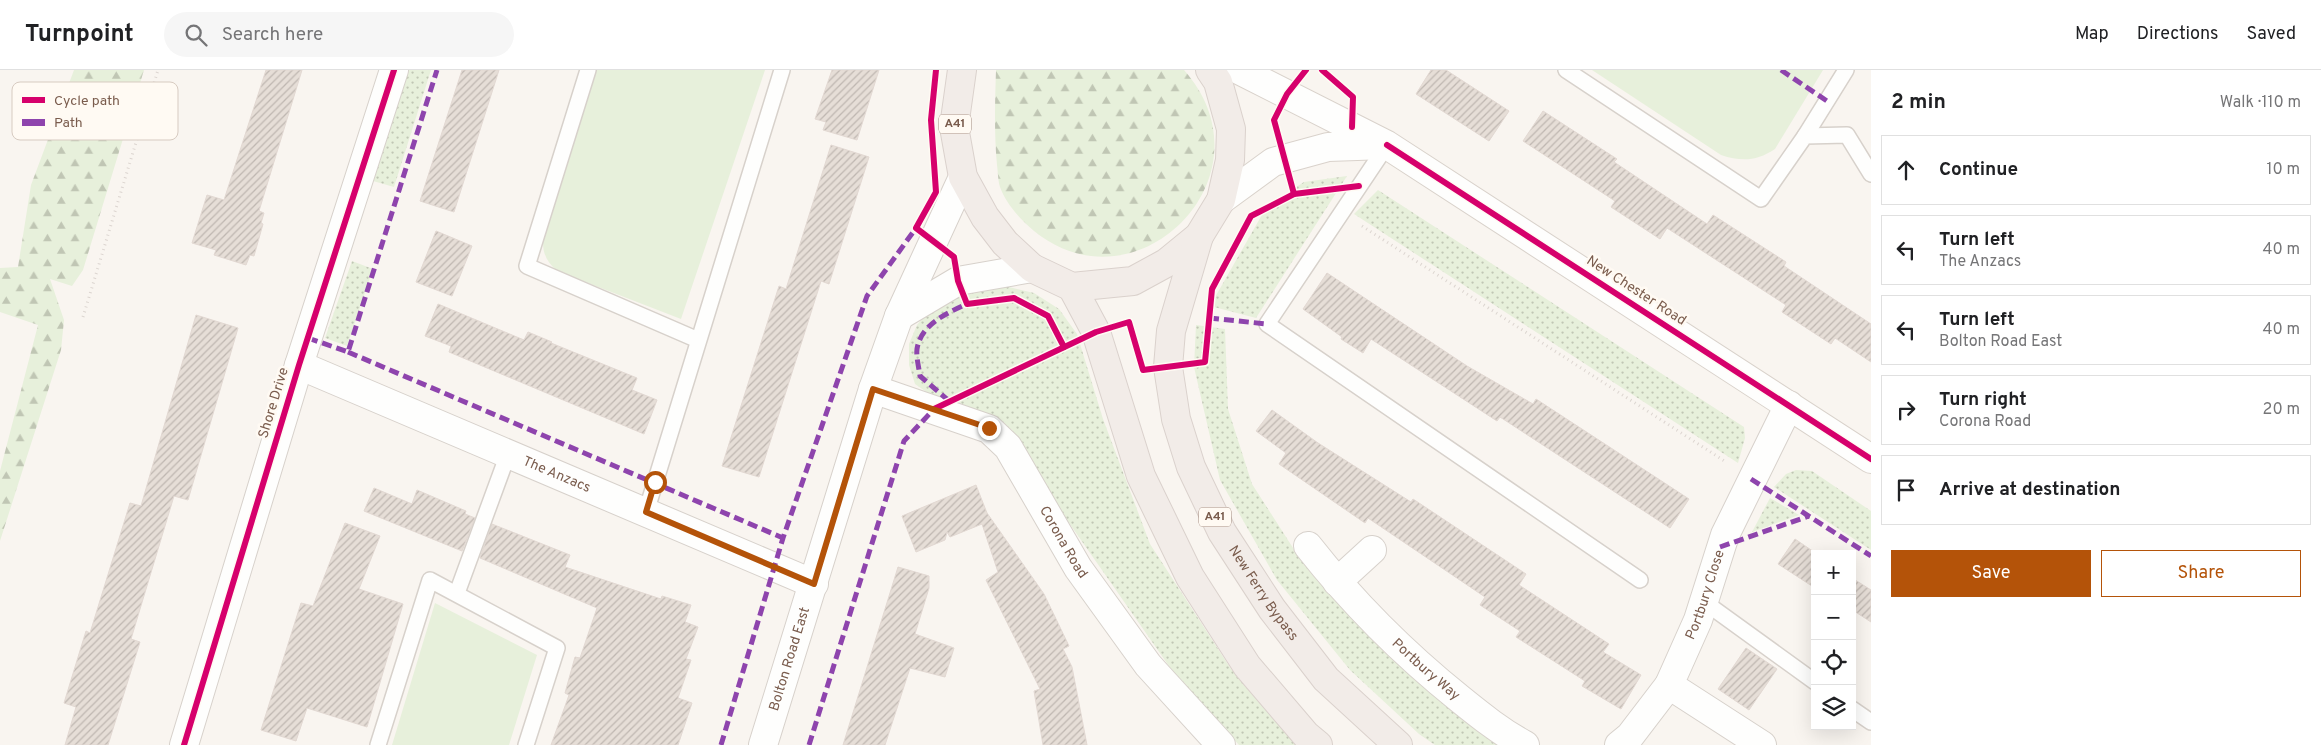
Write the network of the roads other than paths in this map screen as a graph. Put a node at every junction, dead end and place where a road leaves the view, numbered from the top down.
1 (394, 70) edge
2 (588, 70) edge
3 (782, 70) edge
4 (962, 70) edge
5 (1210, 70) edge
6 (1239, 70) edge
7 (1566, 70) edge
8 (1846, 70) edge
9 (1805, 136) junction
10 (1387, 144) junction
11 (1871, 174) edge
12 (963, 177) junction
13 (1221, 200) junction
14 (1199, 236) junction
15 (1032, 268) junction
16 (1072, 287) junction
17 (898, 316) junction
18 (698, 340) junction
19 (299, 365) junction
20 (873, 389) junction
21 (1790, 405) junction
22 (508, 454) junction
23 (1871, 459) edge
24 (646, 512) junction
25 (1308, 546) dead end
26 (1372, 550) dead end
27 (1640, 580) dead end
28 (1336, 582) junction
29 (814, 584) junction
30 (457, 593) junction
31 (1703, 601) junction
32 (1811, 679) edge
33 (1669, 685) junction
34 (1856, 712) edge
35 (1871, 722) edge
36 (184, 745) edge
37 (378, 745) edge
38 (526, 745) edge
39 (763, 745) edge
40 (1221, 745) edge
41 (1318, 745) edge
42 (1398, 745) edge
43 (1525, 745) edge
44 (1619, 745) edge
45 (1762, 745) edge

1 - 19 street, Shore Drive
2 - 18 lane
3 - 18 lane
4 - 12 highway, A41
5 - 13 highway, A41
6 - 10 street, New Chester Road
7 - 9 lane
8 - 9 lane
9 - 11 lane
10 - 13 street
10 - 21 street, New Chester Road
10 - 27 lane
12 - 15 highway, A41
12 - 17 street, Bolton Road East
13 - 14 highway, A41
14 - 16 highway, A41
14 - 42 highway, New Ferry Bypass / A41
15 - 16 highway, A41
15 - 17 street
16 - 41 highway
17 - 20 street, Bolton Road East
18 - 24 lane
19 - 22 street, The Anzacs
19 - 36 street, Shore Drive
20 - 29 street, Bolton Road East
20 - 40 street, Corona Road
21 - 23 street, New Chester Road
21 - 31 street, Portbury Close
22 - 24 street, The Anzacs
22 - 30 lane
24 - 29 street, The Anzacs
25 - 28 street, Portbury Way
26 - 28 street
28 - 43 street, Portbury Way
29 - 39 street, Bolton Road East
30 - 37 lane
30 - 38 lane
31 - 32 lane
31 - 33 street, Portbury Close
33 - 44 street
33 - 45 street
34 - 35 lane

